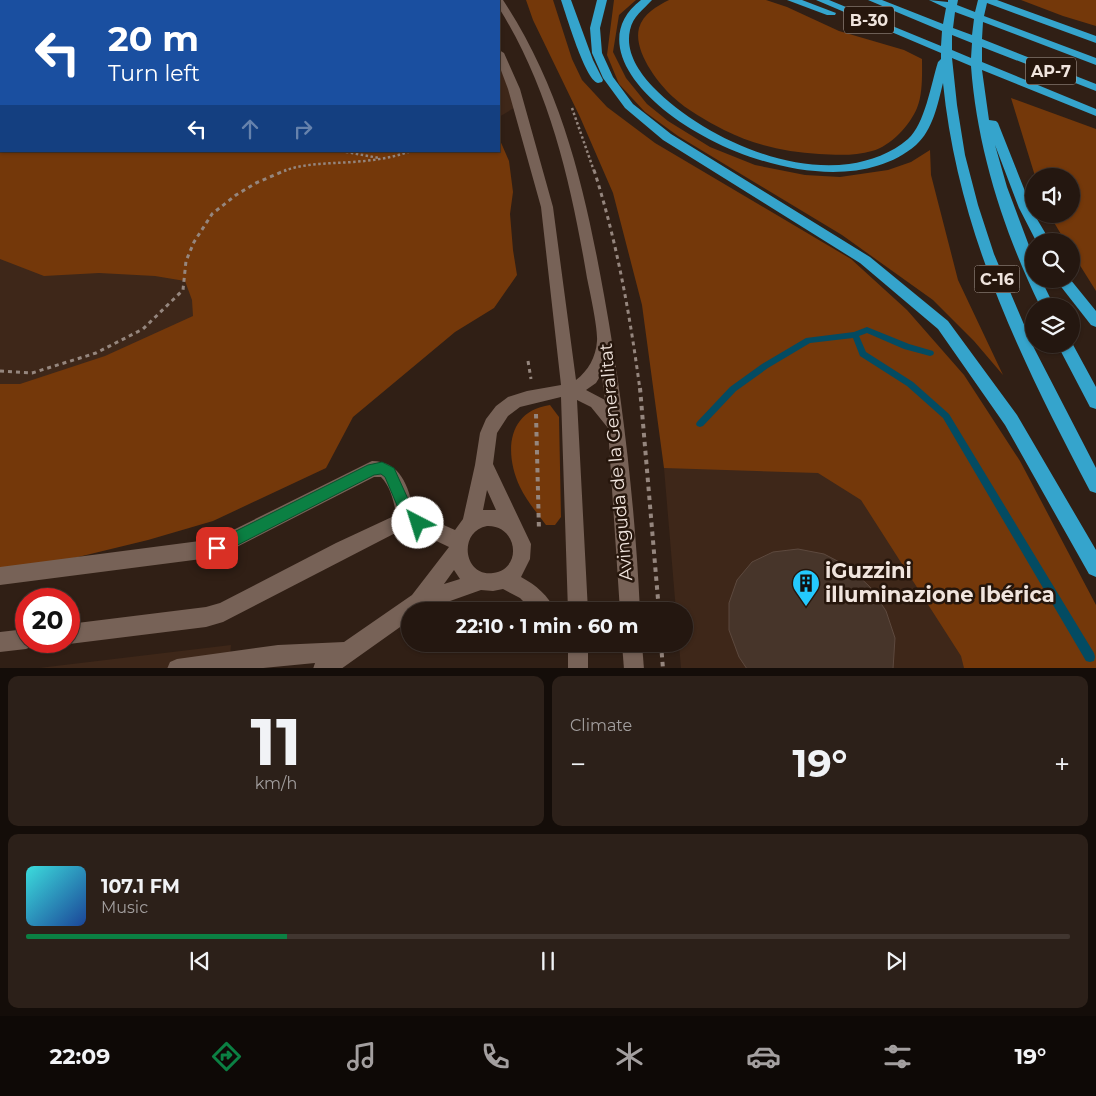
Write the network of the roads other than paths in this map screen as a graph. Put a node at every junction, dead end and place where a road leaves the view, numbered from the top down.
1 (566, 0) edge
2 (602, 0) edge
3 (647, 0) edge
4 (792, 0) edge
5 (821, 0) edge
6 (873, 0) edge
7 (934, 0) edge
8 (953, 0) edge
9 (983, 0) edge
10 (988, 0) edge
11 (500, 5) edge
12 (912, 38) junction
13 (1096, 40) edge
14 (500, 55) edge
15 (945, 57) junction
16 (1096, 62) edge
17 (979, 88) junction
18 (1096, 88) edge
19 (1096, 113) edge
20 (667, 137) junction
21 (1039, 233) edge
22 (1025, 255) edge
23 (1069, 288) edge
24 (1096, 320) edge
25 (605, 340) junction
26 (1070, 353) edge
27 (569, 390) junction
28 (1096, 402) edge
29 (616, 425) junction
30 (484, 464) junction
31 (1096, 485) edge
32 (405, 517) junction
33 (471, 525) junction
34 (512, 525) junction
35 (458, 546) junction
36 (1096, 568) edge
37 (0, 576) edge
38 (502, 580) junction
39 (481, 581) junction
40 (419, 602) joint
41 (537, 602) edge
42 (578, 602) edge
43 (629, 602) edge
44 (401, 615) edge
45 (80, 633) edge
46 (15, 640) edge
47 (0, 642) edge
48 (349, 652) junction
49 (633, 652) edge
50 (176, 668) edge
51 (323, 668) edge
52 (634, 668) edge

1 - 20 highway
2 - 20 highway
3 - 15 highway
4 - 12 highway
5 - 12 highway, B-30
6 - 18 highway, AP-7
7 - 16 highway, AP-7
8 - 15 highway, C-16
9 - 17 highway, C-16
10 - 13 highway
11 - 25 street, Avinguda de la Generalitat
12 - 19 highway, B-30
14 - 27 street
15 - 31 highway, C-16
17 - 21 highway
17 - 22 highway, C-16
20 - 36 highway
23 - 24 highway
25 - 27 street
25 - 29 street, Avinguda de la Generalitat
26 - 28 highway
27 - 29 street
27 - 30 street
27 - 42 street
29 - 43 street, Avinguda de la Generalitat
30 - 33 street
30 - 34 street
32 - 35 street
32 - 37 street
32 - 45 street
33 - 34 street
33 - 35 street
34 - 38 street
35 - 39 street
35 - 40 street
38 - 39 street
38 - 41 street
39 - 40 street
44 - 48 street
46 - 47 street
48 - 50 street
48 - 51 street
49 - 52 street

